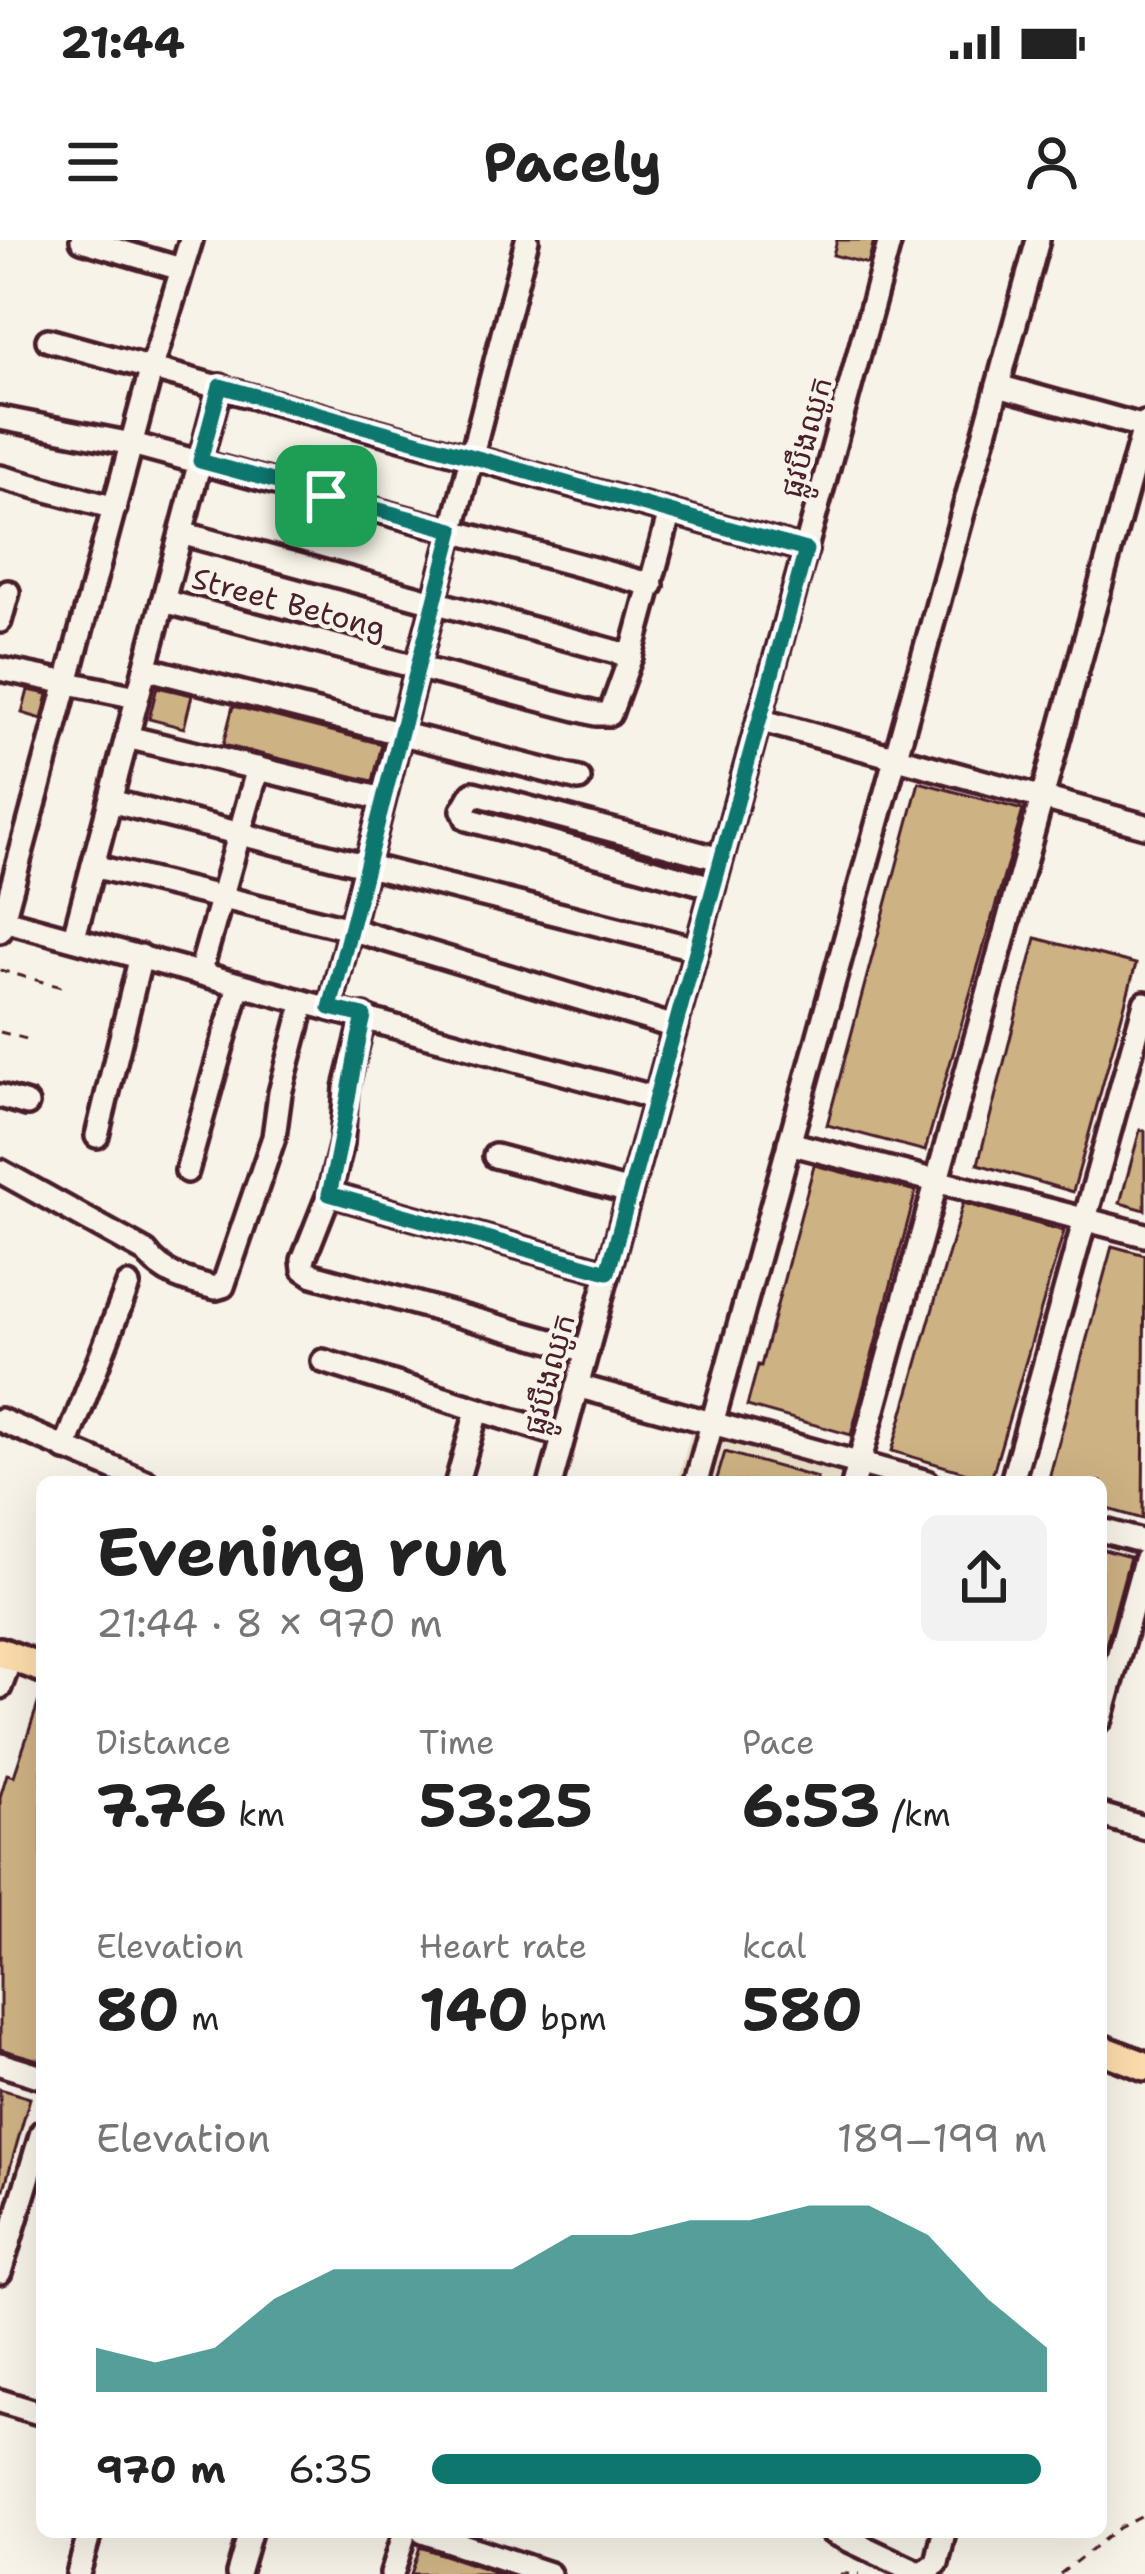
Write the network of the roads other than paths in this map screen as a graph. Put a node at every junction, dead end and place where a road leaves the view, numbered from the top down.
1 (82, 240) edge
2 (191, 240) edge
3 (527, 240) edge
4 (890, 240) edge
5 (1038, 240) edge
6 (181, 269) junction
7 (48, 340) dead end
8 (152, 368) junction
9 (220, 386) junction
10 (998, 386) junction
11 (0, 418) edge
12 (1145, 426) edge
13 (132, 444) junction
14 (472, 457) junction
15 (200, 461) junction
16 (0, 477) edge
17 (115, 508) junction
18 (670, 512) junction
19 (453, 530) junction
20 (181, 533) junction
21 (806, 550) junction
22 (652, 585) junction
23 (8, 592) dead end
24 (435, 600) junction
25 (163, 601) junction
26 (0, 621) edge
27 (632, 656) junction
28 (417, 667) junction
29 (145, 668) junction
30 (0, 669) edge
31 (66, 684) junction
32 (137, 697) junction
33 (759, 721) junction
34 (400, 736) junction
35 (127, 737) junction
36 (896, 758) junction
37 (258, 768) junction
38 (579, 779) dead end
39 (1042, 798) junction
40 (383, 799) junction
41 (110, 801) junction
42 (1145, 826) edge
43 (240, 832) junction
44 (720, 859) junction
45 (367, 864) junction
46 (93, 866) junction
47 (713, 887) junction
48 (222, 898) junction
49 (1, 923) edge
50 (350, 929) junction
51 (74, 937) junction
52 (697, 949) junction
53 (141, 956) junction
54 (200, 973) junction
55 (239, 985) junction
56 (304, 1003) junction
57 (1145, 1003) edge
58 (330, 1008) junction
59 (364, 1016) junction
60 (675, 1027) junction
61 (0, 1096) edge
62 (656, 1098) junction
63 (27, 1104) dead end
64 (97, 1136) dead end
65 (789, 1143) junction
66 (495, 1156) dead end
67 (0, 1171) edge
68 (187, 1172) dead end
69 (936, 1181) junction
70 (630, 1192) junction
71 (329, 1194) junction
72 (1085, 1220) junction
73 (1145, 1235) edge
74 (608, 1272) junction
75 (128, 1285) dead end
76 (586, 1351) junction
77 (323, 1361) dead end
78 (577, 1386) junction
79 (477, 1411) junction
80 (0, 1420) edge
81 (712, 1423) junction
82 (563, 1436) junction
83 (65, 1449) junction
84 (856, 1473) edge
85 (131, 1476) edge
86 (460, 1476) edge
87 (553, 1476) edge
88 (698, 1476) edge
89 (1014, 1476) edge
90 (1107, 1532) edge
91 (1145, 1542) edge
92 (1145, 1560) edge
93 (6, 1654) edge
94 (36, 1666) edge
95 (0, 1687) edge
96 (1107, 1697) edge
97 (1107, 1817) edge
98 (1145, 1828) edge
99 (1107, 2050) edge
100 (1143, 2059) edge
101 (0, 2064) edge
102 (36, 2075) edge
103 (36, 2152) edge
104 (0, 2272) edge
105 (0, 2401) edge
106 (36, 2412) edge
107 (88, 2538) edge
108 (248, 2538) edge
109 (403, 2538) edge
110 (441, 2538) edge
111 (845, 2538) edge
112 (943, 2538) edge
113 (78, 2574) edge
114 (238, 2574) edge
115 (392, 2574) edge
116 (549, 2574) edge

1 - 6 street
2 - 6 street
3 - 14 street
4 - 21 street, ផ្លូវបឹងឈូក
5 - 10 street
6 - 8 street
7 - 8 street
8 - 9 street
8 - 13 street
9 - 14 street
9 - 15 street
10 - 12 street
10 - 36 street
11 - 13 street
12 - 39 street
13 - 15 street
13 - 17 street
14 - 18 street
14 - 19 street
15 - 19 street
15 - 20 street
16 - 17 street
17 - 31 street
18 - 21 street
18 - 22 street
19 - 22 street
19 - 24 street
20 - 24 street
20 - 25 street
21 - 33 street, ផ្លូវបឹងឈូក
22 - 27 street
23 - 26 street
24 - 27 street
24 - 28 street
25 - 28 street, Street Betong
25 - 29 street
27 - 28 street, Street Betong
28 - 34 street
29 - 32 street
29 - 34 street
30 - 31 street
31 - 32 street
31 - 49 street
32 - 35 street
33 - 36 street
33 - 44 street, ផ្លូវបឹងឈូក
34 - 38 street
34 - 40 street
35 - 37 street
35 - 41 street
36 - 39 street
36 - 65 street
37 - 40 street
37 - 43 street
39 - 42 street
39 - 69 street
40 - 45 street
41 - 43 street
41 - 46 street
43 - 45 street
43 - 48 street
44 - 47 street, ផ្លូវបឹងឈូក
44 - 47 street
45 - 50 street
45 - 52 street
46 - 48 street
46 - 51 street
47 - 52 street, ផ្លូវបឹងឈូក
48 - 50 street
48 - 54 street
49 - 51 street
50 - 58 street
50 - 60 street
51 - 53 street
52 - 60 street, ផ្លូវបឹងឈូក
53 - 54 street
53 - 64 street
54 - 55 street
55 - 56 street
55 - 68 street
56 - 58 street
56 - 67 street
57 - 72 street
58 - 59 street
59 - 62 street
59 - 71 street
60 - 62 street, ផ្លូវបឹងឈូក
61 - 63 street
62 - 70 street, ផ្លូវបឹងឈូក
65 - 69 street
65 - 81 street
66 - 70 street
69 - 72 street
69 - 84 street
70 - 74 street, ផ្លូវបឹងឈូក
71 - 74 street
71 - 76 street
72 - 73 street
72 - 89 street
74 - 76 street, ផ្លូវបឹងឈូក
75 - 83 street
76 - 78 street, ផ្លូវបឹងឈូក
77 - 79 street
78 - 81 street
78 - 82 street, ផ្លូវបឹងឈូក
79 - 82 street
79 - 86 street
80 - 83 street
81 - 84 street
81 - 88 street
82 - 87 street, ផ្លូវបឹងឈូក
83 - 85 street
90 - 91 street
92 - 96 street
93 - 94 main road
93 - 95 street
97 - 98 street
99 - 100 main road
101 - 102 street
103 - 104 street
105 - 106 street
107 - 113 street
108 - 114 street
109 - 115 street
110 - 116 street
111 - 112 street

